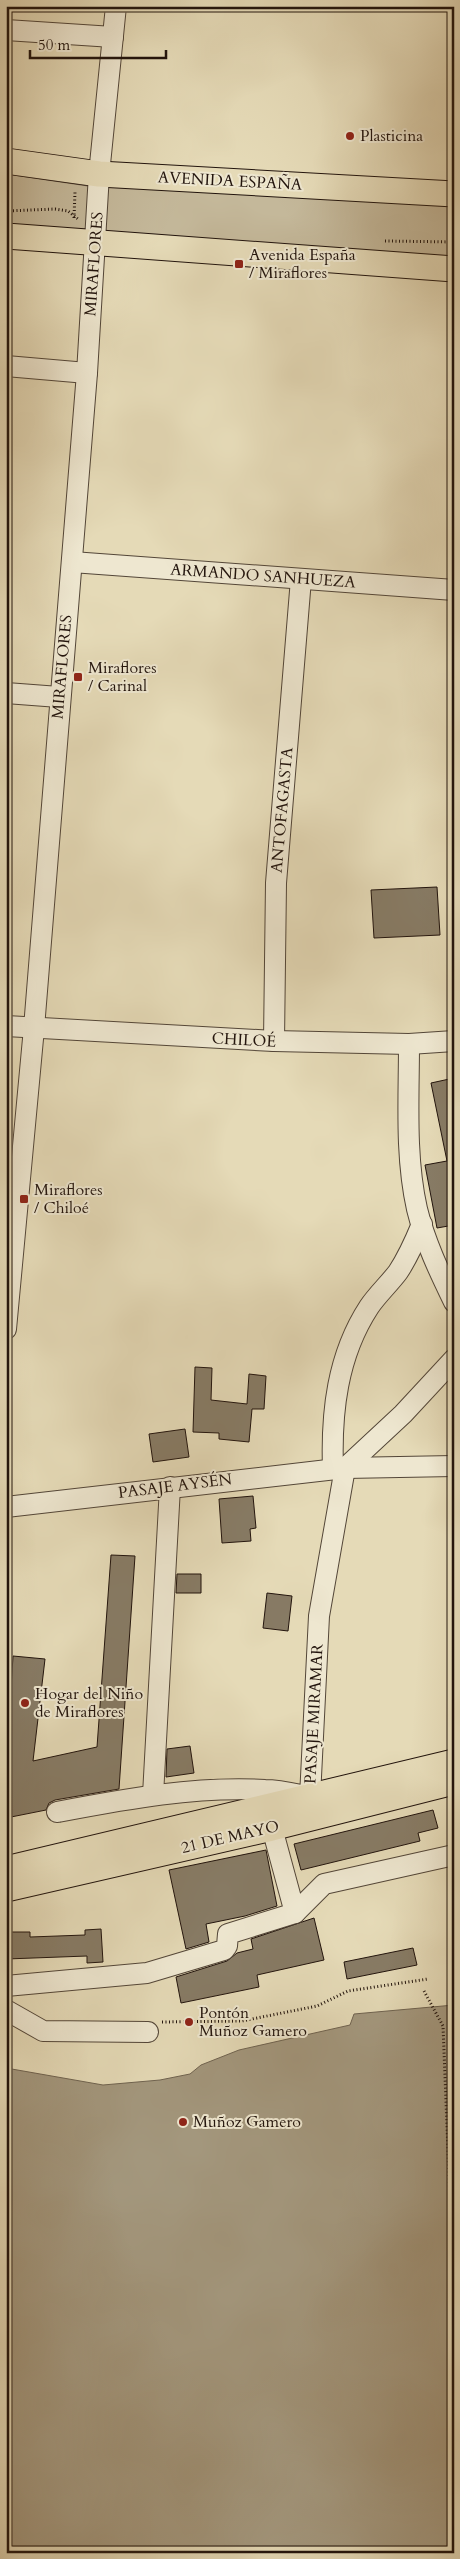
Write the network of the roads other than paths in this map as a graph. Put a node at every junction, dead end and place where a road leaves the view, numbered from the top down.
1 (116, 6) edge
2 (6, 30) edge
3 (113, 37) junction
4 (6, 161) edge
5 (99, 174) junction
6 (454, 194) edge
7 (6, 236) edge
8 (95, 244) junction
9 (454, 269) edge
10 (6, 366) edge
11 (87, 373) junction
12 (72, 562) junction
13 (300, 579) junction
14 (454, 590) edge
15 (6, 693) edge
16 (59, 697) junction
17 (6, 1026) edge
18 (34, 1028) junction
19 (274, 1041) junction
20 (454, 1041) edge
21 (409, 1044) junction
22 (422, 1224) junction
23 (454, 1302) edge
24 (6, 1329) edge
25 (454, 1359) edge
26 (454, 1466) edge
27 (339, 1468) junction
28 (170, 1486) junction
29 (6, 1507) edge
30 (454, 1762) edge
31 (454, 1782) edge
32 (153, 1794) junction
33 (310, 1797) junction
34 (57, 1812) dead end
35 (272, 1828) junction
36 (454, 1855) edge
37 (6, 1869) edge
38 (6, 1889) edge
39 (295, 1913) junction
40 (6, 1986) edge
41 (6, 2010) edge
42 (148, 2032) road end

1 - 3 street, MIRAFLORES
2 - 3 street
3 - 5 street, MIRAFLORES
4 - 5 main road, AVENIDA ESPAÑA
5 - 6 main road, AVENIDA ESPAÑA
5 - 8 street, MIRAFLORES
7 - 8 main road
8 - 9 main road
8 - 11 street, MIRAFLORES
10 - 11 street
11 - 12 street, MIRAFLORES
12 - 13 street, ARMANDO SANHUEZA
12 - 16 street, MIRAFLORES
13 - 14 street, ARMANDO SANHUEZA
13 - 19 street, ANTOFAGASTA
15 - 16 street
16 - 18 street, MIRAFLORES
17 - 18 street, CHILOÉ
18 - 19 street, CHILOÉ
18 - 24 street, MIRAFLORES
19 - 21 street, CHILOÉ
20 - 21 street, CHILOÉ
21 - 22 street
22 - 23 street
22 - 27 street, PASAJE MIRAMAR
25 - 27 street
26 - 27 street, PASAJE AYSÉN
27 - 28 street, PASAJE AYSÉN
27 - 33 street, PASAJE MIRAMAR
28 - 29 street, PASAJE AYSÉN
28 - 32 street
30 - 33 main road, 21 DE MAYO
31 - 35 main road, 21 DE MAYO
32 - 33 street, PASAJE MIRAMAR
32 - 34 street, PASAJE MIRAMAR
33 - 37 main road, 21 DE MAYO
35 - 38 main road, 21 DE MAYO
35 - 39 street
36 - 39 street
39 - 40 street
41 - 42 street

